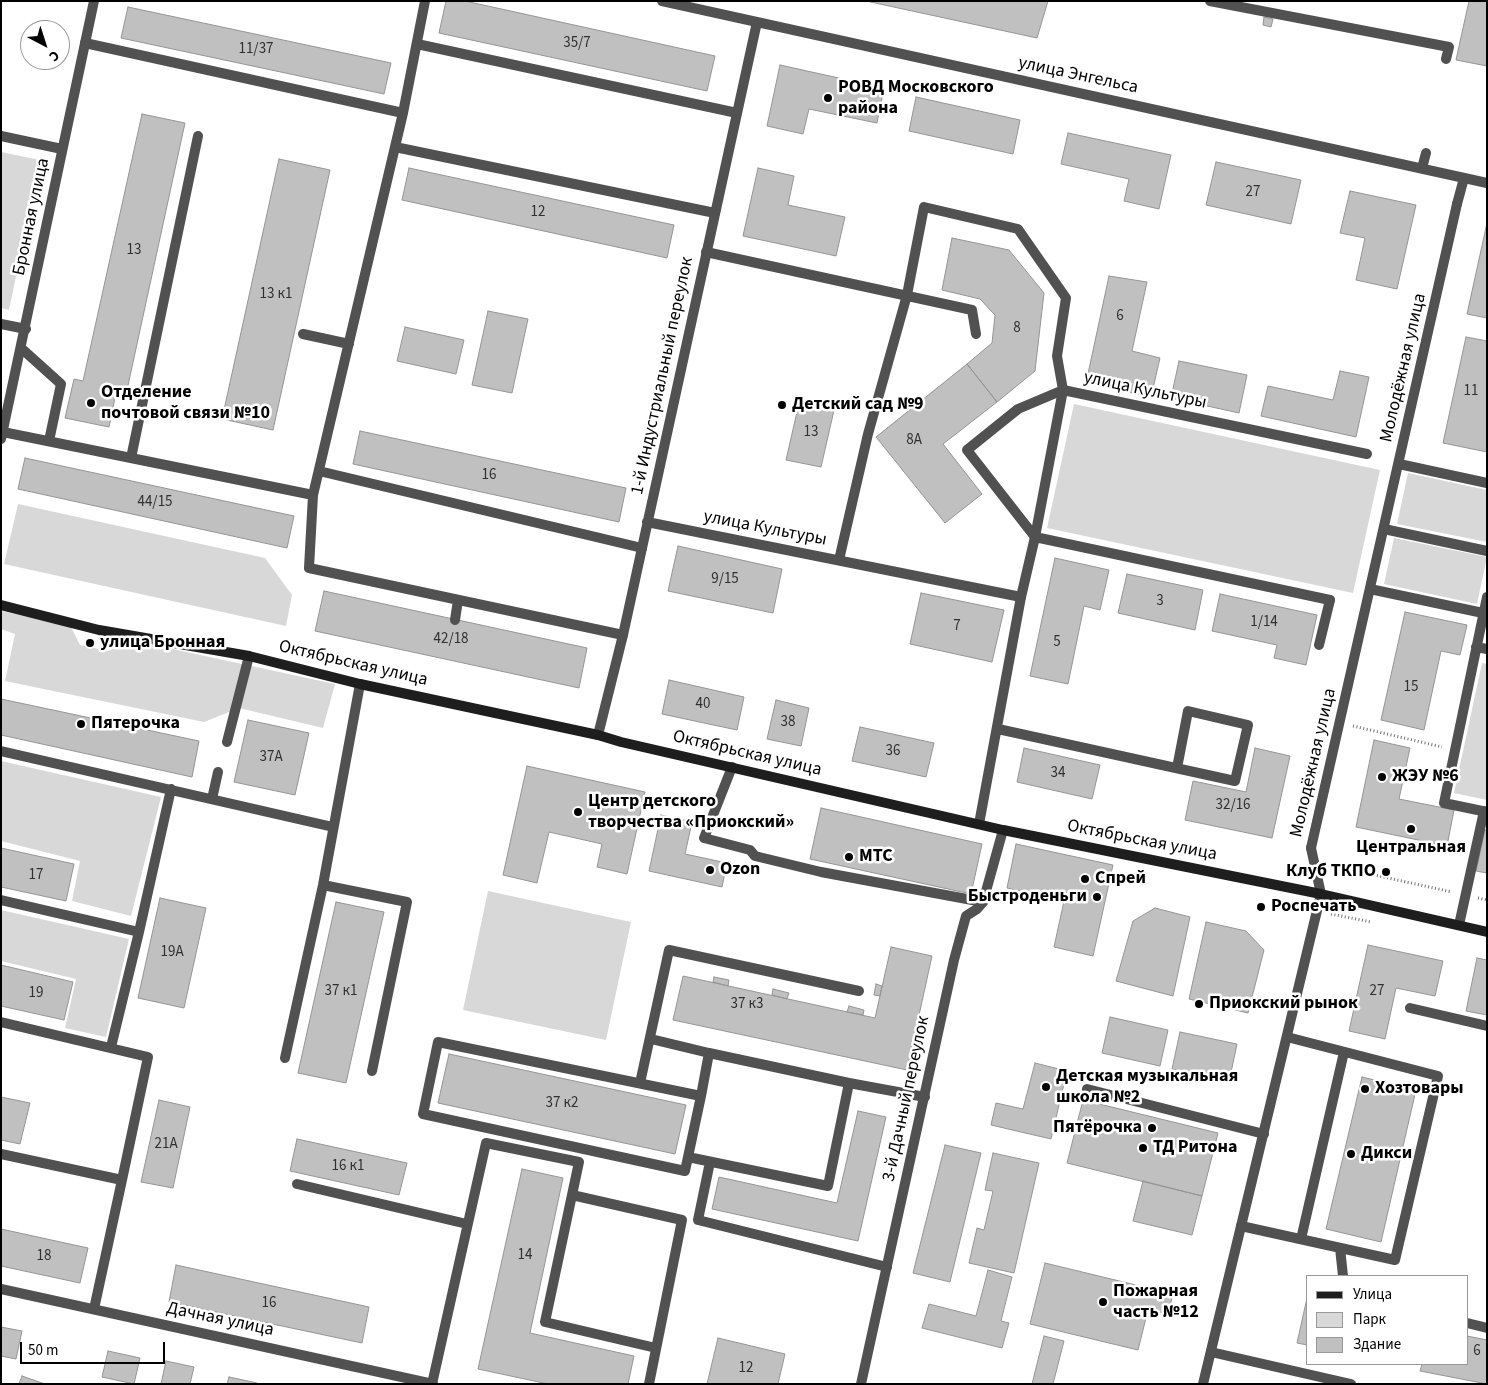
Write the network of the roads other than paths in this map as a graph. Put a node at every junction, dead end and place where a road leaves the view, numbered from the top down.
1 (94, 1) edge
2 (425, 1) edge
3 (662, 1) edge
4 (1210, 1) edge
5 (757, 22) junction
6 (85, 44) junction
7 (417, 44) junction
8 (1446, 59) dead end
9 (403, 113) junction
10 (737, 113) junction
11 (1, 136) edge
12 (198, 136) dead end
13 (395, 147) junction
14 (62, 149) junction
15 (1426, 153) dead end
16 (1422, 168) junction
17 (1464, 178) junction
18 (1487, 183) edge
19 (715, 212) junction
20 (706, 252) junction
21 (907, 295) junction
22 (1, 324) edge
23 (26, 329) junction
24 (302, 334) dead end
25 (976, 334) dead end
26 (349, 344) junction
27 (21, 348) junction
28 (1062, 390) junction
29 (2, 435) edge
30 (49, 441) junction
31 (1367, 454) dead end
32 (131, 458) junction
33 (1398, 464) junction
34 (318, 471) junction
35 (1487, 483) edge
36 (313, 495) junction
37 (647, 522) junction
38 (1384, 529) junction
39 (1035, 537) junction
40 (642, 548) junction
41 (1487, 551) edge
42 (839, 560) junction
43 (1370, 589) junction
44 (1021, 597) junction
45 (1487, 597) edge
46 (458, 600) junction
47 (1, 605) edge
48 (1483, 613) junction
49 (455, 620) dead end
50 (623, 635) junction
51 (1319, 645) dead end
52 (1476, 647) junction
53 (1487, 650) edge
54 (249, 656) junction
55 (360, 684) junction
56 (998, 729) junction
57 (598, 735) junction
58 (227, 742) dead end
59 (1, 751) edge
60 (732, 768) junction
61 (1178, 768) junction
62 (218, 772) dead end
63 (171, 789) junction
64 (212, 798) junction
65 (1485, 812) edge
66 (980, 824) junction
67 (333, 827) junction
68 (1002, 830) junction
69 (322, 885) junction
70 (1321, 894) junction
71 (1, 900) edge
72 (983, 902) junction
73 (1459, 924) junction
74 (140, 932) junction
75 (1487, 932) edge
76 (859, 991) dead end
77 (1410, 1008) dead end
78 (1, 1022) edge
79 (1487, 1026) edge
80 (1287, 1037) junction
81 (651, 1040) junction
82 (111, 1047) junction
83 (1344, 1052) junction
84 (709, 1053) junction
85 (285, 1058) dead end
86 (372, 1072) dead end
87 (640, 1083) junction
88 (849, 1083) junction
89 (1087, 1090) dead end
90 (701, 1096) junction
91 (925, 1097) junction
92 (1264, 1134) junction
93 (1, 1154) edge
94 (688, 1157) junction
95 (710, 1162) junction
96 (122, 1180) junction
97 (297, 1184) dead end
98 (572, 1195) junction
99 (467, 1224) junction
100 (1241, 1226) junction
101 (1300, 1240) junction
102 (1340, 1248) junction
103 (887, 1267) junction
104 (1343, 1275) edge
105 (1, 1289) edge
106 (94, 1309) junction
107 (1468, 1324) edge
108 (1487, 1328) edge
109 (656, 1348) junction
110 (1211, 1352) junction
111 (432, 1384) edge
112 (649, 1384) edge
113 (861, 1384) edge
114 (1203, 1384) edge
115 (1351, 1384) edge

1 - 6 street, Бронная улица
2 - 7 street
3 - 5 street, улица Энгельса
4 - 8 street
5 - 10 street, 1-й Индустриальный переулок
5 - 16 street, улица Энгельса
6 - 9 street
6 - 14 street, Бронная улица
7 - 9 street
7 - 10 street
9 - 13 street
10 - 19 street, 1-й Индустриальный переулок
11 - 14 street
12 - 32 street
13 - 19 street
13 - 26 street
14 - 23 street, Бронная улица
15 - 16 street
16 - 17 street, улица Энгельса
17 - 18 street, улица Энгельса
17 - 33 street, Молодёжная улица
19 - 20 street, 1-й Индустриальный переулок
20 - 21 street
20 - 37 street, 1-й Индустриальный переулок
21 - 25 street
21 - 28 street
21 - 42 street
22 - 23 street
23 - 27 street, Бронная улица
24 - 26 street
26 - 34 street
27 - 29 street, Бронная улица
27 - 30 street
28 - 31 street, улица Культуры
28 - 39 street, улица Культуры
28 - 39 street
29 - 30 street
30 - 32 street
32 - 36 street
33 - 35 street
33 - 38 street, Молодёжная улица
34 - 36 street
34 - 40 street
36 - 46 street
37 - 40 street, 1-й Индустриальный переулок
37 - 42 street, улица Культуры
38 - 41 street
38 - 43 street, Молодёжная улица
39 - 44 street, улица Культуры
39 - 51 street
40 - 50 street, 1-й Индустриальный переулок
42 - 44 street, улица Культуры
43 - 48 street
43 - 70 street, Молодёжная улица
44 - 56 street
45 - 48 street
46 - 49 street
46 - 50 street
47 - 54 main road, Октябрьская улица
48 - 52 street
50 - 57 street, 1-й Индустриальный переулок
52 - 53 street
52 - 65 street
54 - 55 main road, Октябрьская улица
54 - 58 street
55 - 57 main road, Октябрьская улица
55 - 67 street
56 - 61 street
56 - 66 street
57 - 60 main road, Октябрьская улица
59 - 63 street
60 - 66 main road, Октябрьская улица
60 - 72 street
61 - 61 street
62 - 64 street
63 - 64 street
63 - 74 street
64 - 67 street
65 - 73 street
66 - 68 main road, Октябрьская улица
67 - 69 street
68 - 70 main road, Октябрьская улица
68 - 72 street
69 - 85 street
69 - 86 street
70 - 73 main road, Октябрьская улица
70 - 80 street, Молодёжная улица
71 - 74 street
72 - 91 street, 3-й Дачный переулок
73 - 75 main road, Октябрьская улица
74 - 82 street
76 - 81 street
77 - 79 street
78 - 82 street
80 - 83 street
80 - 92 street, Молодёжная улица
81 - 84 street
81 - 87 street
82 - 96 street
83 - 101 street
83 - 102 street
84 - 88 street
84 - 90 street
87 - 90 street
87 - 94 street
88 - 91 street
88 - 95 street
89 - 92 street
90 - 94 street
91 - 103 street, 3-й Дачный переулок
92 - 100 street, Молодёжная улица
93 - 96 street
94 - 95 street
95 - 103 street
96 - 106 street
97 - 99 street
98 - 99 street
98 - 109 street
98 - 109 street
99 - 111 street
100 - 101 street
100 - 110 street, Молодёжная улица
101 - 102 street
102 - 104 street
103 - 113 street, 3-й Дачный переулок
105 - 106 street, Дачная улица
106 - 111 street, Дачная улица
107 - 108 street
109 - 112 street
110 - 114 street, Молодёжная улица
110 - 115 street

